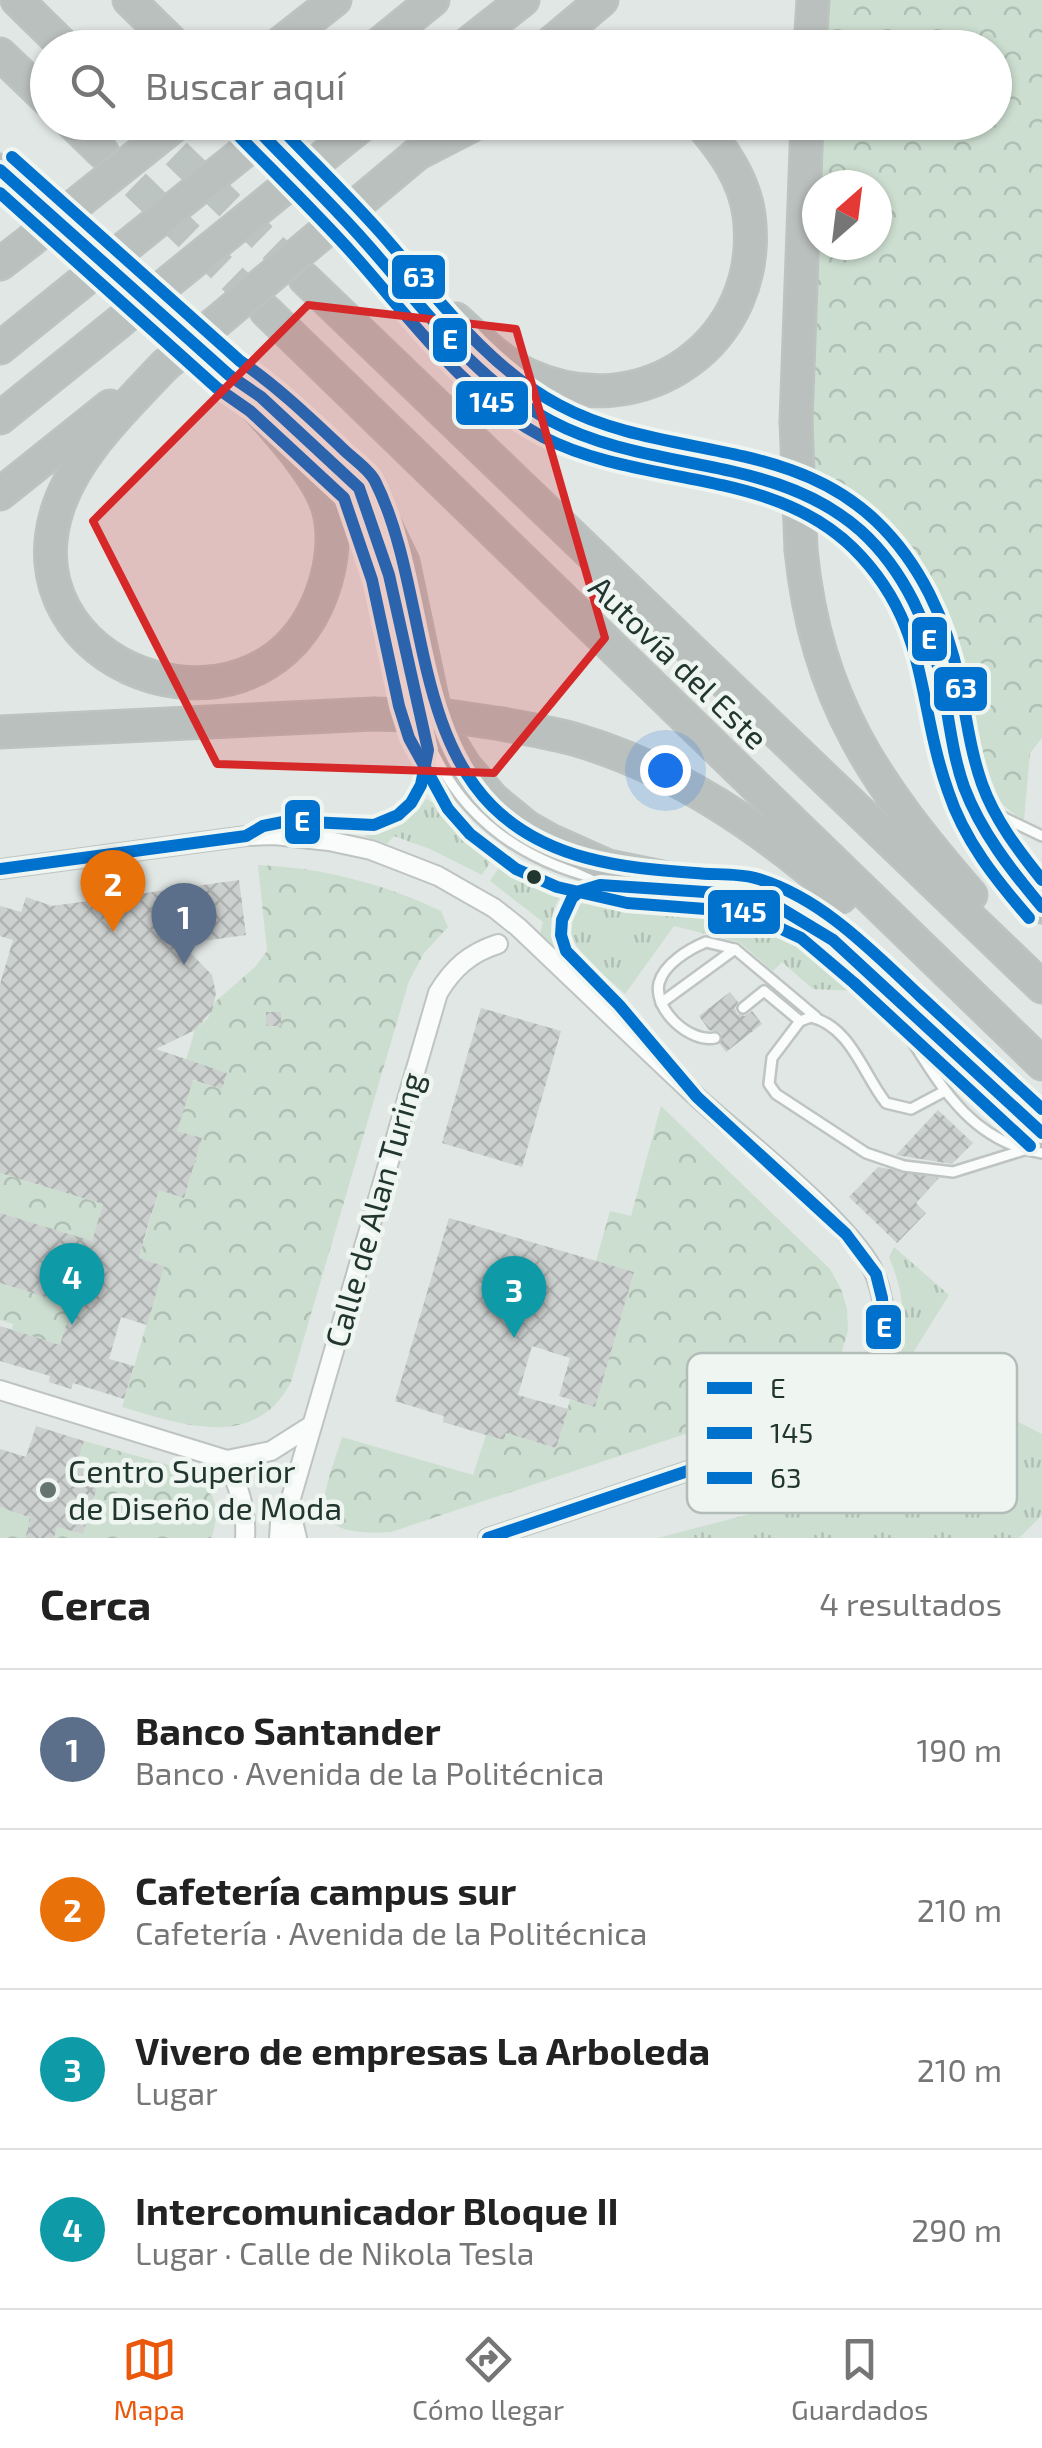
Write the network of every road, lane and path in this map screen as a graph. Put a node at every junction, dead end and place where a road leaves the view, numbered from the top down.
1 (17, 0) edge
2 (130, 0) edge
3 (145, 0) edge
4 (310, 0) edge
5 (335, 0) edge
6 (433, 0) edge
7 (523, 0) edge
8 (602, 0) edge
9 (813, 0) edge
10 (48, 30) edge
11 (161, 30) edge
12 (166, 30) edge
13 (290, 30) edge
14 (296, 30) edge
15 (396, 30) edge
16 (485, 30) edge
17 (566, 30) edge
18 (811, 30) edge
19 (0, 54) edge
20 (30, 83) edge
21 (89, 140) edge
22 (156, 140) edge
23 (259, 140) edge
24 (344, 140) edge
25 (434, 140) edge
26 (444, 140) edge
27 (714, 140) edge
28 (806, 140) edge
29 (102, 153) tunnel mouth
30 (417, 154) junction
31 (0, 170) edge
32 (40, 204) tunnel mouth
33 (0, 262) edge
34 (305, 279) tunnel mouth
35 (266, 311) tunnel mouth
36 (0, 348) edge
37 (164, 366) junction
38 (0, 418) edge
39 (0, 494) edge
40 (435, 723) junction
41 (0, 732) edge
42 (970, 801) junction
43 (246, 836) junction
44 (1042, 836) edge
45 (0, 868) edge
46 (630, 886) junction
47 (750, 895) junction
48 (1042, 907) edge
49 (498, 944) dead end
50 (735, 950) junction
51 (1042, 962) edge
52 (866, 970) junction
53 (948, 975) junction
54 (1042, 987) edge
55 (661, 1003) junction
56 (743, 1008) dead end
57 (818, 1018) junction
58 (800, 1021) junction
59 (715, 1038) dead end
60 (1042, 1064) edge
61 (944, 1092) junction
62 (697, 1097) junction
63 (1033, 1142) edge
64 (1042, 1153) edge
65 (879, 1353) edge
66 (0, 1390) edge
67 (312, 1425) junction
68 (227, 1460) junction
69 (687, 1471) edge
70 (289, 1505) junction
71 (245, 1538) edge
72 (279, 1538) edge
73 (296, 1538) edge
74 (488, 1538) edge

1 - 10 highway
2 - 11 highway
3 - 12 highway
4 - 13 highway
5 - 14 highway
6 - 15 highway
7 - 16 highway
8 - 17 highway
9 - 18 highway
19 - 20 highway
21 - 29 highway
22 - 33 highway, bridge
23 - 36 highway, bridge
24 - 38 highway, bridge
25 - 30 highway
26 - 30 highway
27 - 42 highway
28 - 51 highway, bridge
30 - 37 highway, bridge
31 - 32 highway
34 - 54 highway, Autovía del Este
35 - 53 highway, Autovía del Este
37 - 39 highway
37 - 40 highway
40 - 43 lane
40 - 46 lane
40 - 47 highway
41 - 53 highway, bridge
42 - 44 lane
42 - 48 highway
43 - 45 street
43 - 62 street
46 - 47 lane
46 - 62 lane
47 - 52 highway
49 - 67 street, Calle de Alan Turing
50 - 55 lane
50 - 55 lane
50 - 57 lane
52 - 61 lane
52 - 63 highway
53 - 60 highway, Autovía del Este
55 - 59 lane
56 - 58 lane
57 - 58 lane
57 - 61 lane
58 - 63 lane
61 - 63 lane
62 - 65 street
63 - 64 lane
66 - 68 street
67 - 68 street
67 - 70 street, Calle de Alan Turing
68 - 71 street
69 - 74 street
70 - 72 street, Calle de Alan Turing
70 - 73 street, Calle de Alan Turing

